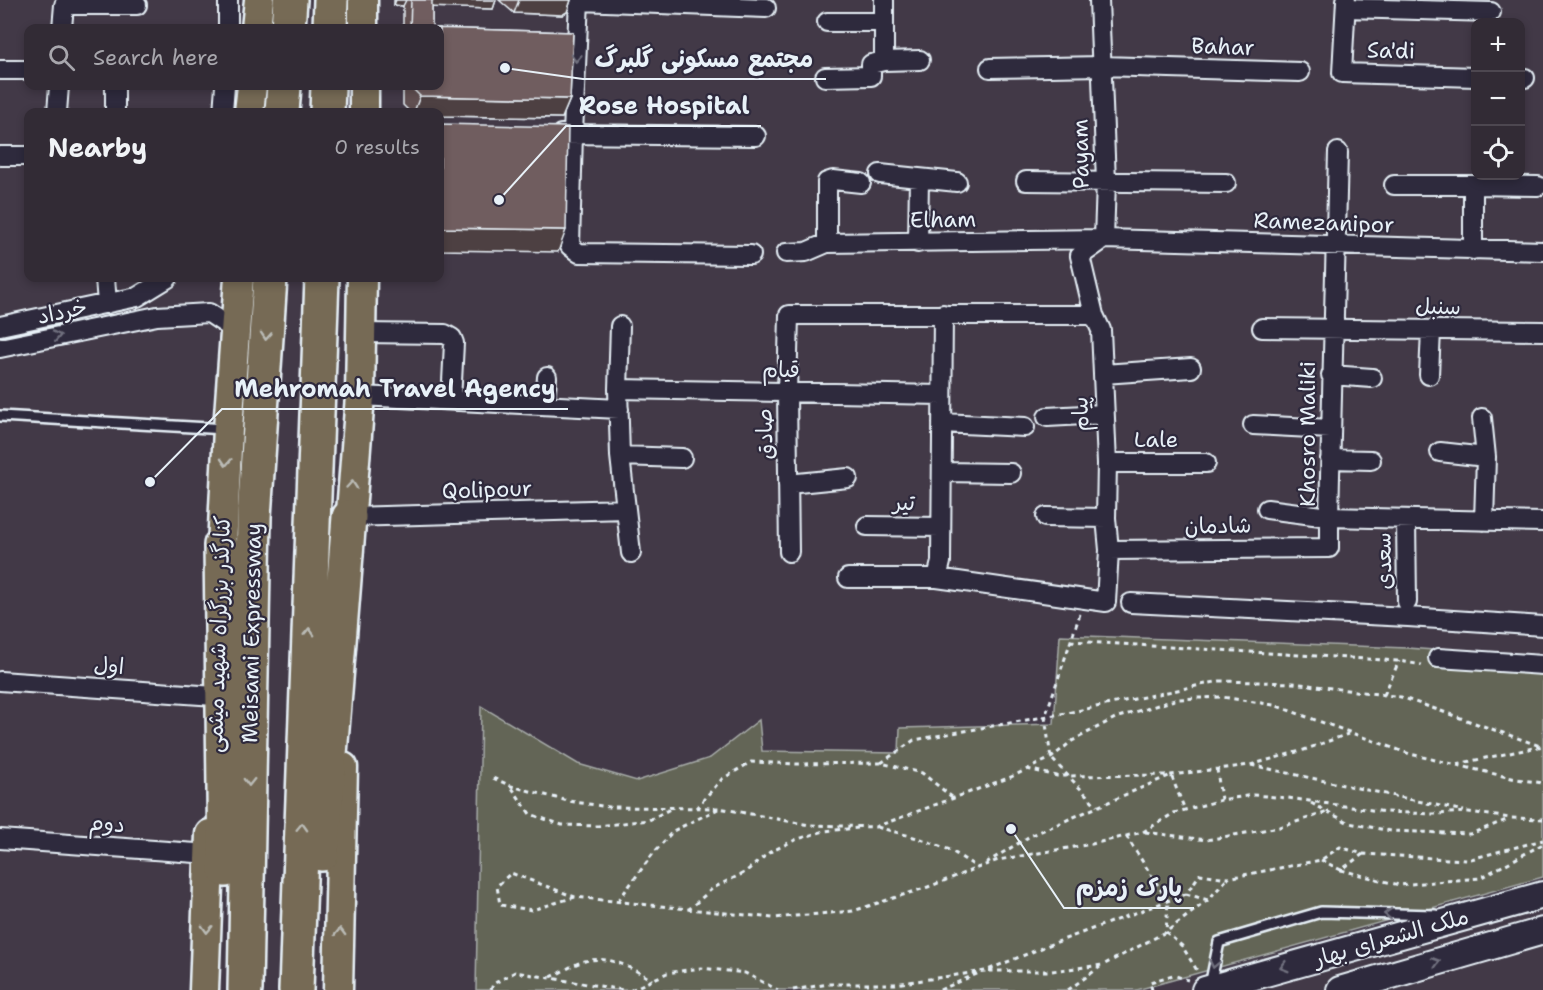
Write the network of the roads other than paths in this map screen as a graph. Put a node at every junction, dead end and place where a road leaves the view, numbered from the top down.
1 (228, 0) edge
2 (331, 0) edge
3 (363, 0) edge
4 (579, 0) edge
5 (884, 0) edge
6 (1099, 0) edge
7 (136, 4) dead end
8 (1346, 4) edge
9 (264, 6) edge
10 (766, 8) dead end
11 (1491, 12) dead end
12 (827, 22) dead end
13 (884, 22) junction
14 (62, 24) edge
15 (228, 24) edge
16 (284, 24) edge
17 (330, 24) edge
18 (363, 24) edge
19 (921, 60) dead end
20 (884, 61) junction
21 (1102, 66) junction
22 (990, 68) dead end
23 (0, 70) edge
24 (24, 70) edge
25 (1300, 72) dead end
26 (1471, 76) edge
27 (825, 77) dead end
28 (59, 90) edge
29 (115, 90) edge
30 (225, 90) edge
31 (252, 90) edge
32 (284, 90) edge
33 (328, 90) edge
34 (364, 90) edge
35 (57, 108) edge
36 (115, 108) edge
37 (223, 108) edge
38 (249, 108) edge
39 (282, 108) edge
40 (327, 108) edge
41 (364, 108) edge
42 (539, 134) edge
43 (573, 134) junction
44 (756, 136) dead end
45 (1338, 152) dead end
46 (0, 156) edge
47 (24, 156) edge
48 (880, 174) dead end
49 (919, 178) junction
50 (1026, 181) dead end
51 (957, 182) dead end
52 (1106, 182) junction
53 (861, 183) dead end
54 (1226, 183) dead end
55 (1394, 186) dead end
56 (1473, 186) junction
57 (1538, 186) dead end
58 (1104, 240) junction
59 (827, 243) junction
60 (918, 243) junction
61 (1337, 247) junction
62 (1473, 250) junction
63 (1543, 251) edge
64 (786, 253) dead end
65 (751, 255) dead end
66 (105, 282) edge
67 (161, 282) edge
68 (239, 282) edge
69 (270, 282) edge
70 (322, 282) edge
71 (362, 282) edge
72 (107, 304) junction
73 (944, 314) junction
74 (1094, 315) junction
75 (0, 326) edge
76 (620, 326) dead end
77 (1262, 328) dead end
78 (1332, 329) junction
79 (1431, 330) junction
80 (236, 331) junction
81 (1543, 331) edge
82 (361, 333) junction
83 (0, 348) edge
84 (1191, 368) dead end
85 (1103, 374) junction
86 (1331, 375) junction
87 (1429, 375) dead end
88 (547, 377) dead end
89 (1372, 378) dead end
90 (618, 389) junction
91 (788, 393) junction
92 (942, 395) junction
93 (360, 396) junction
94 (451, 401) junction
95 (545, 405) junction
96 (619, 409) junction
97 (1103, 414) junction
98 (0, 416) edge
99 (1047, 417) dead end
100 (1482, 418) dead end
101 (942, 423) junction
102 (1253, 425) dead end
103 (1025, 427) dead end
104 (228, 429) junction
105 (1330, 429) junction
106 (1440, 452) dead end
107 (620, 456) junction
108 (1486, 457) junction
109 (682, 458) dead end
110 (1330, 459) junction
111 (1371, 460) dead end
112 (1206, 463) dead end
113 (1107, 464) junction
114 (942, 472) junction
115 (1011, 473) dead end
116 (848, 478) dead end
117 (788, 484) junction
118 (626, 509) junction
119 (1267, 509) dead end
120 (349, 517) junction
121 (1046, 517) dead end
122 (1329, 517) junction
123 (1106, 518) junction
124 (1406, 519) junction
125 (1484, 520) junction
126 (1543, 522) edge
127 (867, 526) dead end
128 (941, 527) junction
129 (221, 545) junction
130 (1109, 550) junction
131 (789, 552) dead end
132 (631, 553) dead end
133 (848, 578) dead end
134 (938, 578) junction
135 (1407, 602) dead end
136 (1131, 603) dead end
137 (1543, 626) edge
138 (1430, 662) road end
139 (1543, 664) edge
140 (0, 681) edge
141 (215, 696) junction
142 (0, 839) edge
143 (210, 854) junction
144 (1543, 895) edge
145 (1467, 916) junction
146 (1543, 932) edge
147 (204, 990) edge
148 (232, 990) edge
149 (245, 990) edge
150 (296, 990) edge
151 (311, 990) edge
152 (338, 990) edge
153 (1205, 990) edge
154 (1340, 990) edge

1 - 15 street
2 - 17 highway
3 - 18 main road
4 - 10 street
4 -> 43 street
5 - 13 street
6 - 21 street, Payam
7 - 14 street
8 - 11 street
8 - 26 street, Sa'di
9 - 16 highway
12 - 13 street
13 - 20 street
19 - 20 street
20 - 27 street
21 - 22 street
21 - 25 street, Bahar
21 - 52 street, Payam
23 - 24 street
28 - 35 street
29 - 36 street
30 - 37 street
31 - 38 main road
32 - 39 highway
33 - 40 highway
34 - 41 main road
42 - 43 street
43 - 44 street
43 - 65 street
45 - 61 street, Khosro Maliki
46 - 47 street
48 - 49 street
49 - 51 street
49 - 60 street
50 - 52 street
52 - 54 street
52 - 58 street, Payam
53 - 59 street
55 - 56 street
56 - 57 street
56 - 62 street
58 - 60 street, Elham
58 - 61 street, Ramezanipor
58 - 74 street, پیام
59 - 60 street, Elham
59 - 64 street, Elham
61 - 62 street, Ramezanipor
61 - 78 street, Khosro Maliki
62 - 63 street, Ramezanipor
66 - 72 street
67 - 72 street, خرداد
68 - 80 main road, کنارگذر بزرگراه شهید میثمی
69 -> 149 highway, Meisami Expressway
150 -> 70 highway
71 - 82 main road
72 - 75 street, خرداد
73 - 74 street
73 - 91 street, صادق
73 - 92 street
74 - 85 street, پیام
76 - 90 street
77 - 78 street, سنبل
78 - 79 street, سنبل
78 - 86 street, Khosro Maliki
79 - 81 street, سنبل
79 - 87 street
83 -> 80 street, خرداد
80 - 104 main road, کنارگذر بزرگراه شهید میثمی
82 - 93 main road
82 - 94 street
84 - 85 street
85 - 97 street, پیام
86 - 89 street
86 - 105 street, Khosro Maliki
88 - 95 street
90 - 91 street, قیام
90 - 96 street
91 - 92 street, قیام
91 - 117 street, صادق
92 - 101 street
93 - 94 street
120 -> 93 main road
94 - 95 street
95 - 96 street
96 - 107 street
97 - 99 street
97 - 113 street, پیام
98 - 104 lane
100 - 108 street
101 - 103 street
101 - 114 street
102 - 105 street
104 -> 129 main road, کنارگذر بزرگراه شهید میثمی
105 - 110 street, Khosro Maliki
106 - 108 street
107 - 109 street
107 - 118 street
108 - 125 street
110 - 111 street
110 - 122 street, Khosro Maliki
112 - 113 street, Lale
113 - 123 street, پیام
114 - 115 street
114 - 128 street
116 - 117 street
117 - 131 street, صادق
118 - 120 street, Qolipour
118 - 132 street
119 - 122 street
120 - 151 highway
152 -> 120 main road
121 - 123 street
122 - 124 street, Khosro Maliki
122 - 130 street, شادمان
123 - 130 street, پیام
124 - 125 street, Khosro Maliki
124 - 135 street, سعدی
125 - 126 street, Khosro Maliki
127 - 128 street, تیر
128 - 134 street
129 - 141 main road, کنارگذر بزرگراه شهید میثمی
129 - 148 highway
130 - 134 street, پیام
133 - 134 street
136 - 137 street
138 - 139 street
140 - 141 street, اول
141 - 143 main road, کنارگذر بزرگراه شهید میثمی
142 - 143 street, دوم
143 -> 147 main road, کنارگذر بزرگراه شهید میثمی
144 - 145 main road, ملک الشعرای بهار
145 -> 153 main road, ملک الشعرای بهار
145 -> 153 lane
154 -> 146 main road, ملک الشعرای بهار

